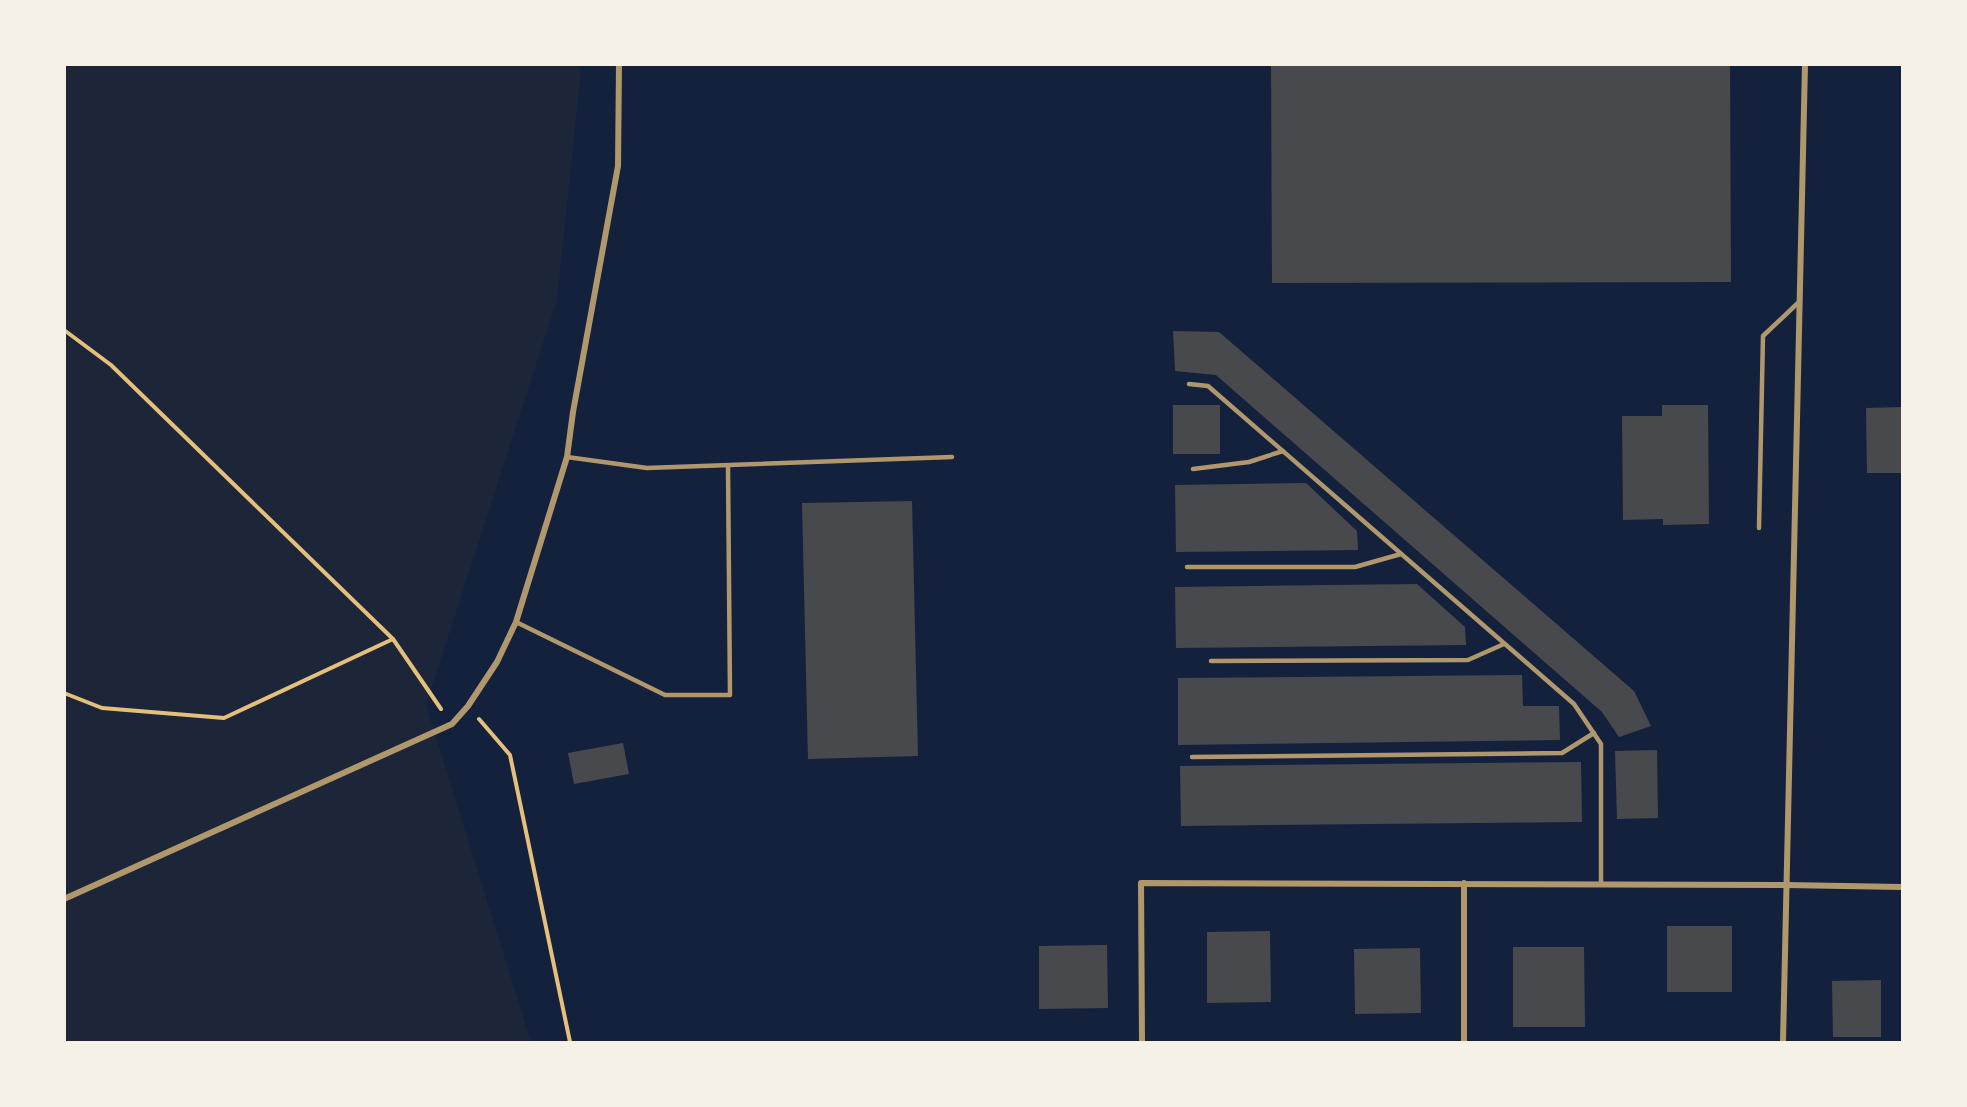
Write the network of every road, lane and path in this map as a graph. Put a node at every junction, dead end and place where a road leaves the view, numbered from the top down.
1 (619, 64) edge
2 (1805, 64) edge
3 (1800, 301) junction
4 (64, 330) edge
5 (1189, 384) dead end
6 (1283, 451) junction
7 (567, 457) junction
8 (952, 457) dead end
9 (728, 466) junction
10 (1193, 469) dead end
11 (1759, 528) dead end
12 (1401, 554) junction
13 (1187, 567) dead end
14 (516, 622) junction
15 (393, 639) junction
16 (1504, 644) junction
17 (1211, 661) dead end
18 (64, 693) edge
19 (468, 706) junction
20 (452, 724) junction
21 (1594, 733) junction
22 (1192, 757) dead end
23 (1464, 883) junction
24 (1601, 884) junction
25 (1786, 885) junction
26 (1902, 887) edge
27 (64, 899) edge
28 (570, 1042) edge
29 (1142, 1042) edge
30 (1464, 1042) edge
31 (1783, 1042) edge

1 - 7 street
2 - 3 street
3 - 11 lane
3 - 25 street
4 - 15 path
5 - 6 lane
6 - 10 lane
6 - 12 lane
7 - 9 lane
7 - 14 street
8 - 9 lane
9 - 14 lane
12 - 13 lane
12 - 16 lane
14 - 19 street
15 - 18 path
15 - 20 path
16 - 17 lane
16 - 21 lane
19 - 20 street
19 - 28 path
20 - 27 street
21 - 22 lane
21 - 24 lane
23 - 24 street
23 - 29 street
23 - 30 street
24 - 25 street
25 - 26 street
25 - 31 street

